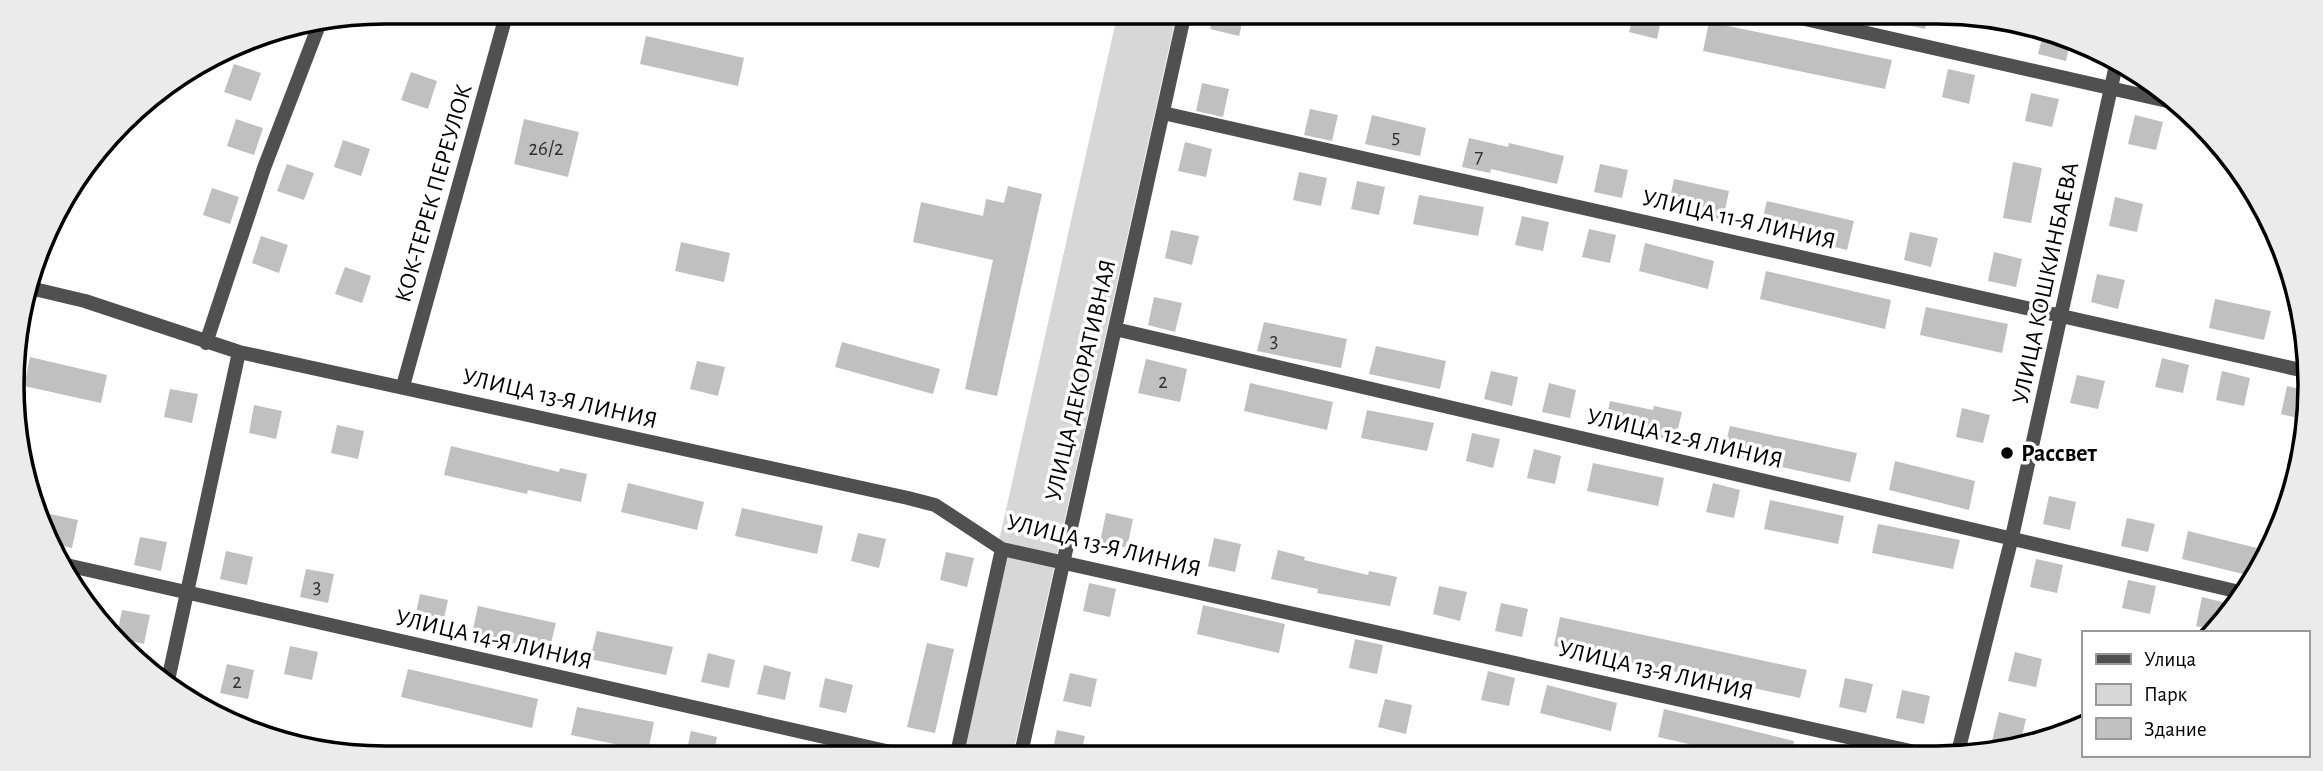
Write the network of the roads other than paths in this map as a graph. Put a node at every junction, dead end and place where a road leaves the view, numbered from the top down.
1 (504, 24) edge
2 (1182, 24) edge
3 (1827, 24) edge
4 (317, 31) edge
5 (2115, 71) edge
6 (2111, 88) junction
7 (2156, 98) edge
8 (1163, 113) junction
9 (38, 290) edge
10 (2061, 316) junction
11 (1115, 329) junction
12 (206, 343) junction
13 (239, 352) junction
14 (2298, 369) edge
15 (403, 386) junction
16 (2012, 537) junction
17 (1002, 549) junction
18 (1063, 561) junction
19 (73, 567) edge
20 (2235, 591) edge
21 (186, 592) junction
22 (169, 674) edge
23 (864, 746) edge
24 (959, 746) edge
25 (1023, 746) edge
26 (1888, 746) edge
27 (1960, 746) edge

1 - 15 street, КОК-ТЕРЕК ПЕРЕУЛОК
2 - 8 street, УЛИЦА ДЕКОРАТИВНАЯ
3 - 6 street
4 - 12 street
5 - 6 street, УЛИЦА КОШКИНБАЕВА
6 - 7 street
6 - 10 street, УЛИЦА КОШКИНБАЕВА
8 - 10 street, УЛИЦА 11-Я ЛИНИЯ
8 - 11 street, УЛИЦА ДЕКОРАТИВНАЯ
9 - 12 street, УЛИЦА 13-Я ЛИНИЯ
10 - 14 street, УЛИЦА 11-Я ЛИНИЯ
10 - 16 street, УЛИЦА КОШКИНБАЕВА
11 - 16 street, УЛИЦА 12-Я ЛИНИЯ
11 - 18 street, УЛИЦА ДЕКОРАТИВНАЯ
12 - 13 street, УЛИЦА 13-Я ЛИНИЯ
13 - 15 street, УЛИЦА 13-Я ЛИНИЯ
13 - 21 street
15 - 17 street, УЛИЦА 13-Я ЛИНИЯ
16 - 20 street, УЛИЦА 12-Я ЛИНИЯ
16 - 27 street, УЛИЦА КОШКИНБАЕВА
17 - 18 street, УЛИЦА 13-Я ЛИНИЯ
17 - 24 street
18 - 25 street, УЛИЦА ДЕКОРАТИВНАЯ
18 - 26 street, УЛИЦА 13-Я ЛИНИЯ
19 - 21 street, УЛИЦА 14-Я ЛИНИЯ
21 - 22 street
21 - 23 street, УЛИЦА 14-Я ЛИНИЯ

